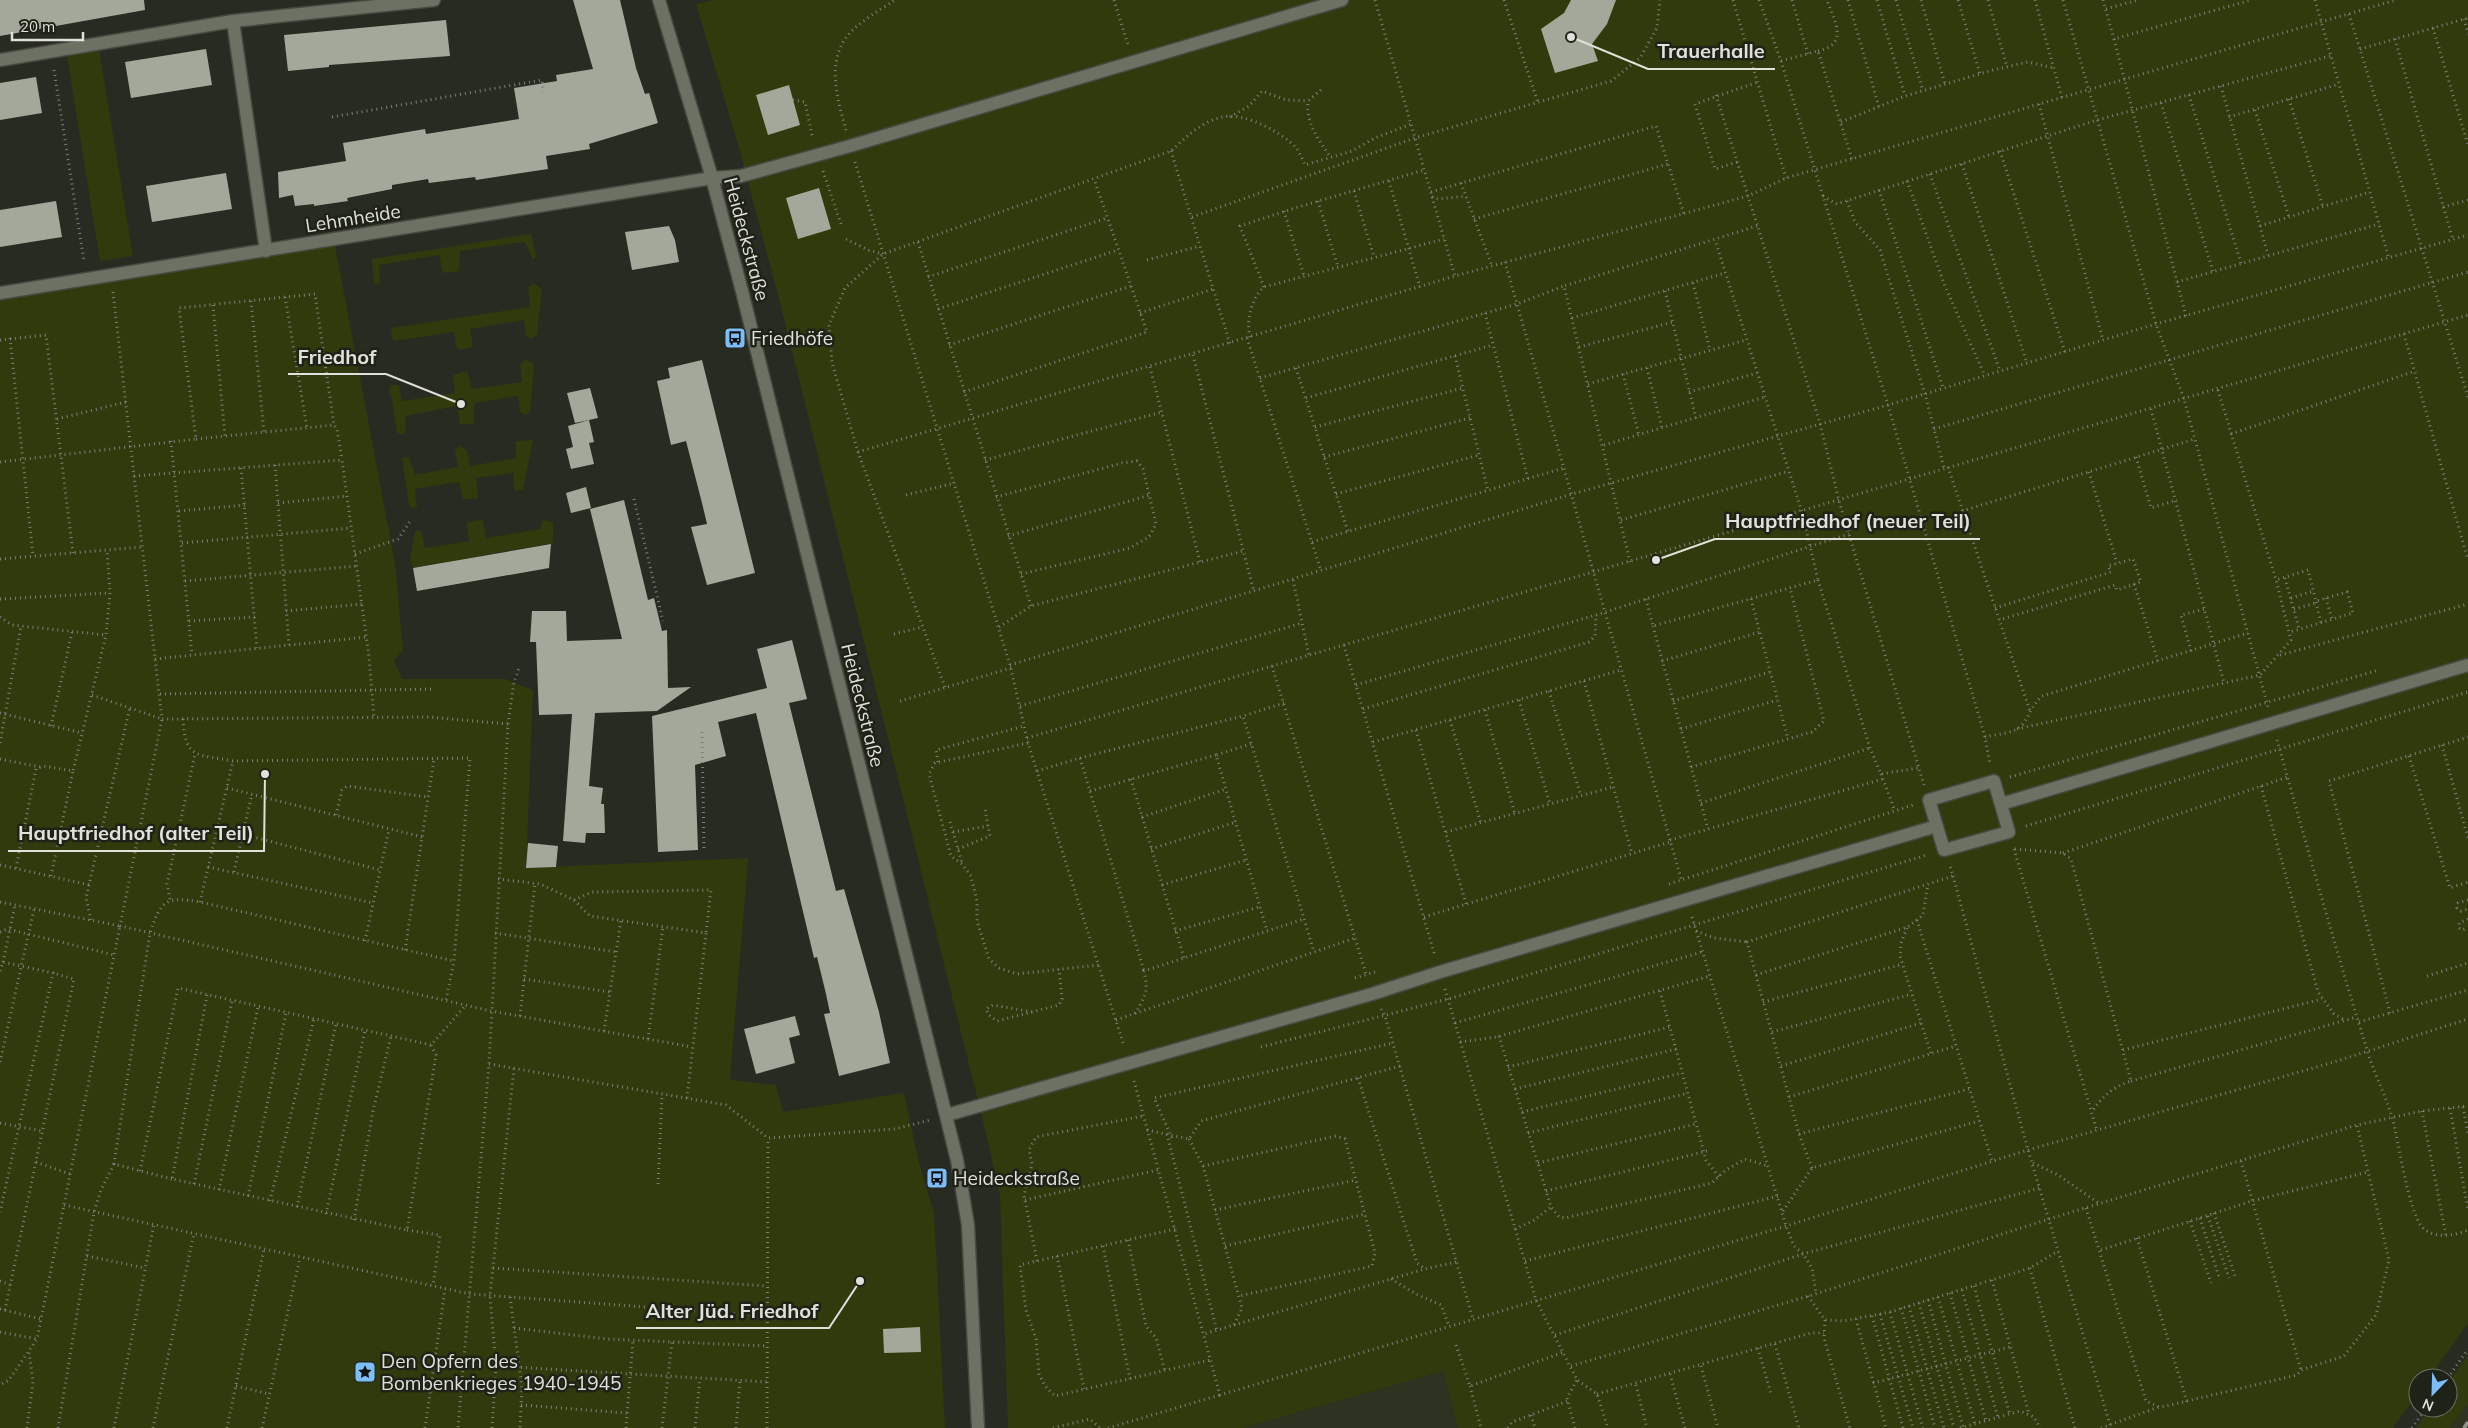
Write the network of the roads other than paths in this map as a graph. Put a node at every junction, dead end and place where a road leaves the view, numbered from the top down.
1 (434, 0) edge
2 (659, 0) edge
3 (1342, 0) edge
4 (233, 21) junction
5 (0, 60) edge
6 (712, 178) junction
7 (266, 250) junction
8 (0, 293) edge
9 (2468, 665) edge
10 (2001, 804) junction
11 (1937, 826) junction
12 (946, 1115) junction
13 (978, 1428) edge

1 - 4 street
2 - 6 street, Heideckstraße
3 - 6 street, Lehmheide
4 - 5 street
4 - 7 street
6 - 7 street, Lehmheide
6 - 12 street, Heideckstraße
7 - 8 street, Lehmheide
9 - 10 street
10 - 11 street
10 - 11 street
11 - 12 street
12 - 13 street, Heideckstraße

